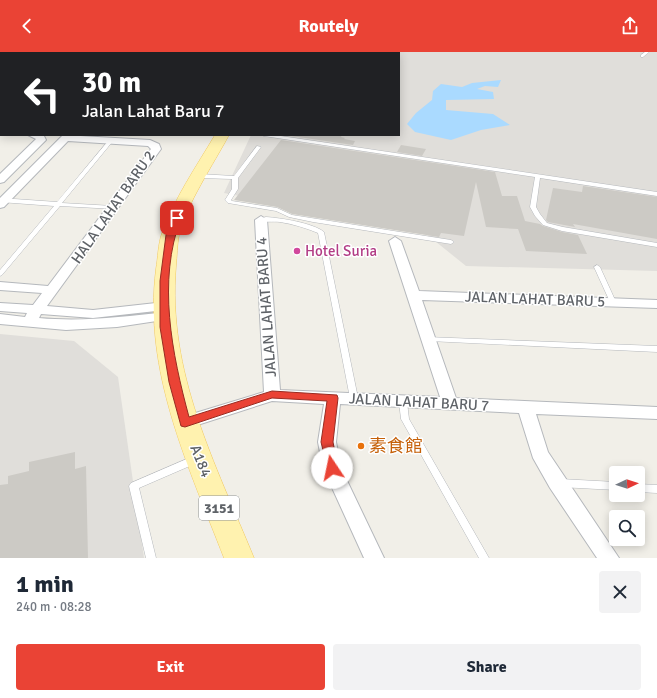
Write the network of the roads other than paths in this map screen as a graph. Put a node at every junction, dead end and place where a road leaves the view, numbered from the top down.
1 (647, 52) edge
2 (642, 56) dead end
3 (36, 136) edge
4 (67, 136) edge
5 (221, 136) edge
6 (271, 136) edge
7 (111, 141) junction
8 (259, 147) dead end
9 (199, 176) junction
10 (538, 177) junction
11 (235, 178) junction
12 (0, 180) edge
13 (657, 194) edge
14 (1, 202) edge
15 (58, 204) junction
16 (113, 208) junction
17 (261, 220) joint
18 (396, 241) dead end
19 (451, 242) dead end
20 (657, 245) edge
21 (597, 267) dead end
22 (0, 274) edge
23 (0, 286) edge
24 (53, 290) junction
25 (412, 295) junction
26 (613, 302) junction
27 (657, 304) edge
28 (0, 307) edge
29 (165, 311) junction
30 (34, 316) junction
31 (0, 319) edge
32 (429, 338) junction
33 (657, 349) edge
34 (272, 394) junction
35 (333, 398) junction
36 (354, 398) junction
37 (403, 402) junction
38 (450, 404) junction
39 (526, 406) junction
40 (657, 413) edge
41 (185, 423) junction
42 (199, 458) junction
43 (557, 483) junction
44 (609, 486) edge
45 (645, 488) edge
46 (657, 489) edge
47 (151, 558) edge
48 (239, 558) edge
49 (374, 558) edge
50 (484, 558) edge
51 (609, 558) edge

1 - 2 lane
3 - 12 street
4 - 7 street, HALA LAHAT BARU 2
4 - 14 street, HALA LAHAT BARU 2
5 - 9 main road, A184 / 3151
6 - 10 lane
7 - 15 lane
7 - 16 street, HALA LAHAT BARU 2
8 - 11 lane
9 - 11 lane
9 - 29 main road, A184 / 3151
10 - 13 lane
10 - 20 lane
11 - 19 lane
14 - 15 lane
15 - 16 lane
15 - 22 lane
16 - 24 street, HALA LAHAT BARU 2
17 - 34 street, JALAN LAHAT BARU 4
17 - 36 lane
18 - 25 street
21 - 26 lane
23 - 24 street
24 - 30 street, HALA LAHAT BARU 2
25 - 26 street, JALAN LAHAT BARU 5
25 - 32 street
26 - 27 street, JALAN LAHAT BARU 5
28 - 30 street
29 - 30 street
29 - 41 main road, A184 / 3151
30 - 31 street
32 - 33 lane
32 - 38 street
34 - 35 street, JALAN LAHAT BARU 7
34 - 41 street, JALAN LAHAT BARU 7
35 - 36 street, JALAN LAHAT BARU 7
35 - 49 street
36 - 37 street, JALAN LAHAT BARU 7
37 - 38 street, JALAN LAHAT BARU 7
37 - 50 lane
38 - 39 street, JALAN LAHAT BARU 7
39 - 40 street, JALAN LAHAT BARU 7
39 - 43 street
41 - 42 main road, A184 / 3151
42 - 47 lane
42 - 48 main road, A184 / 3151
43 - 44 lane
43 - 51 street
45 - 46 lane

